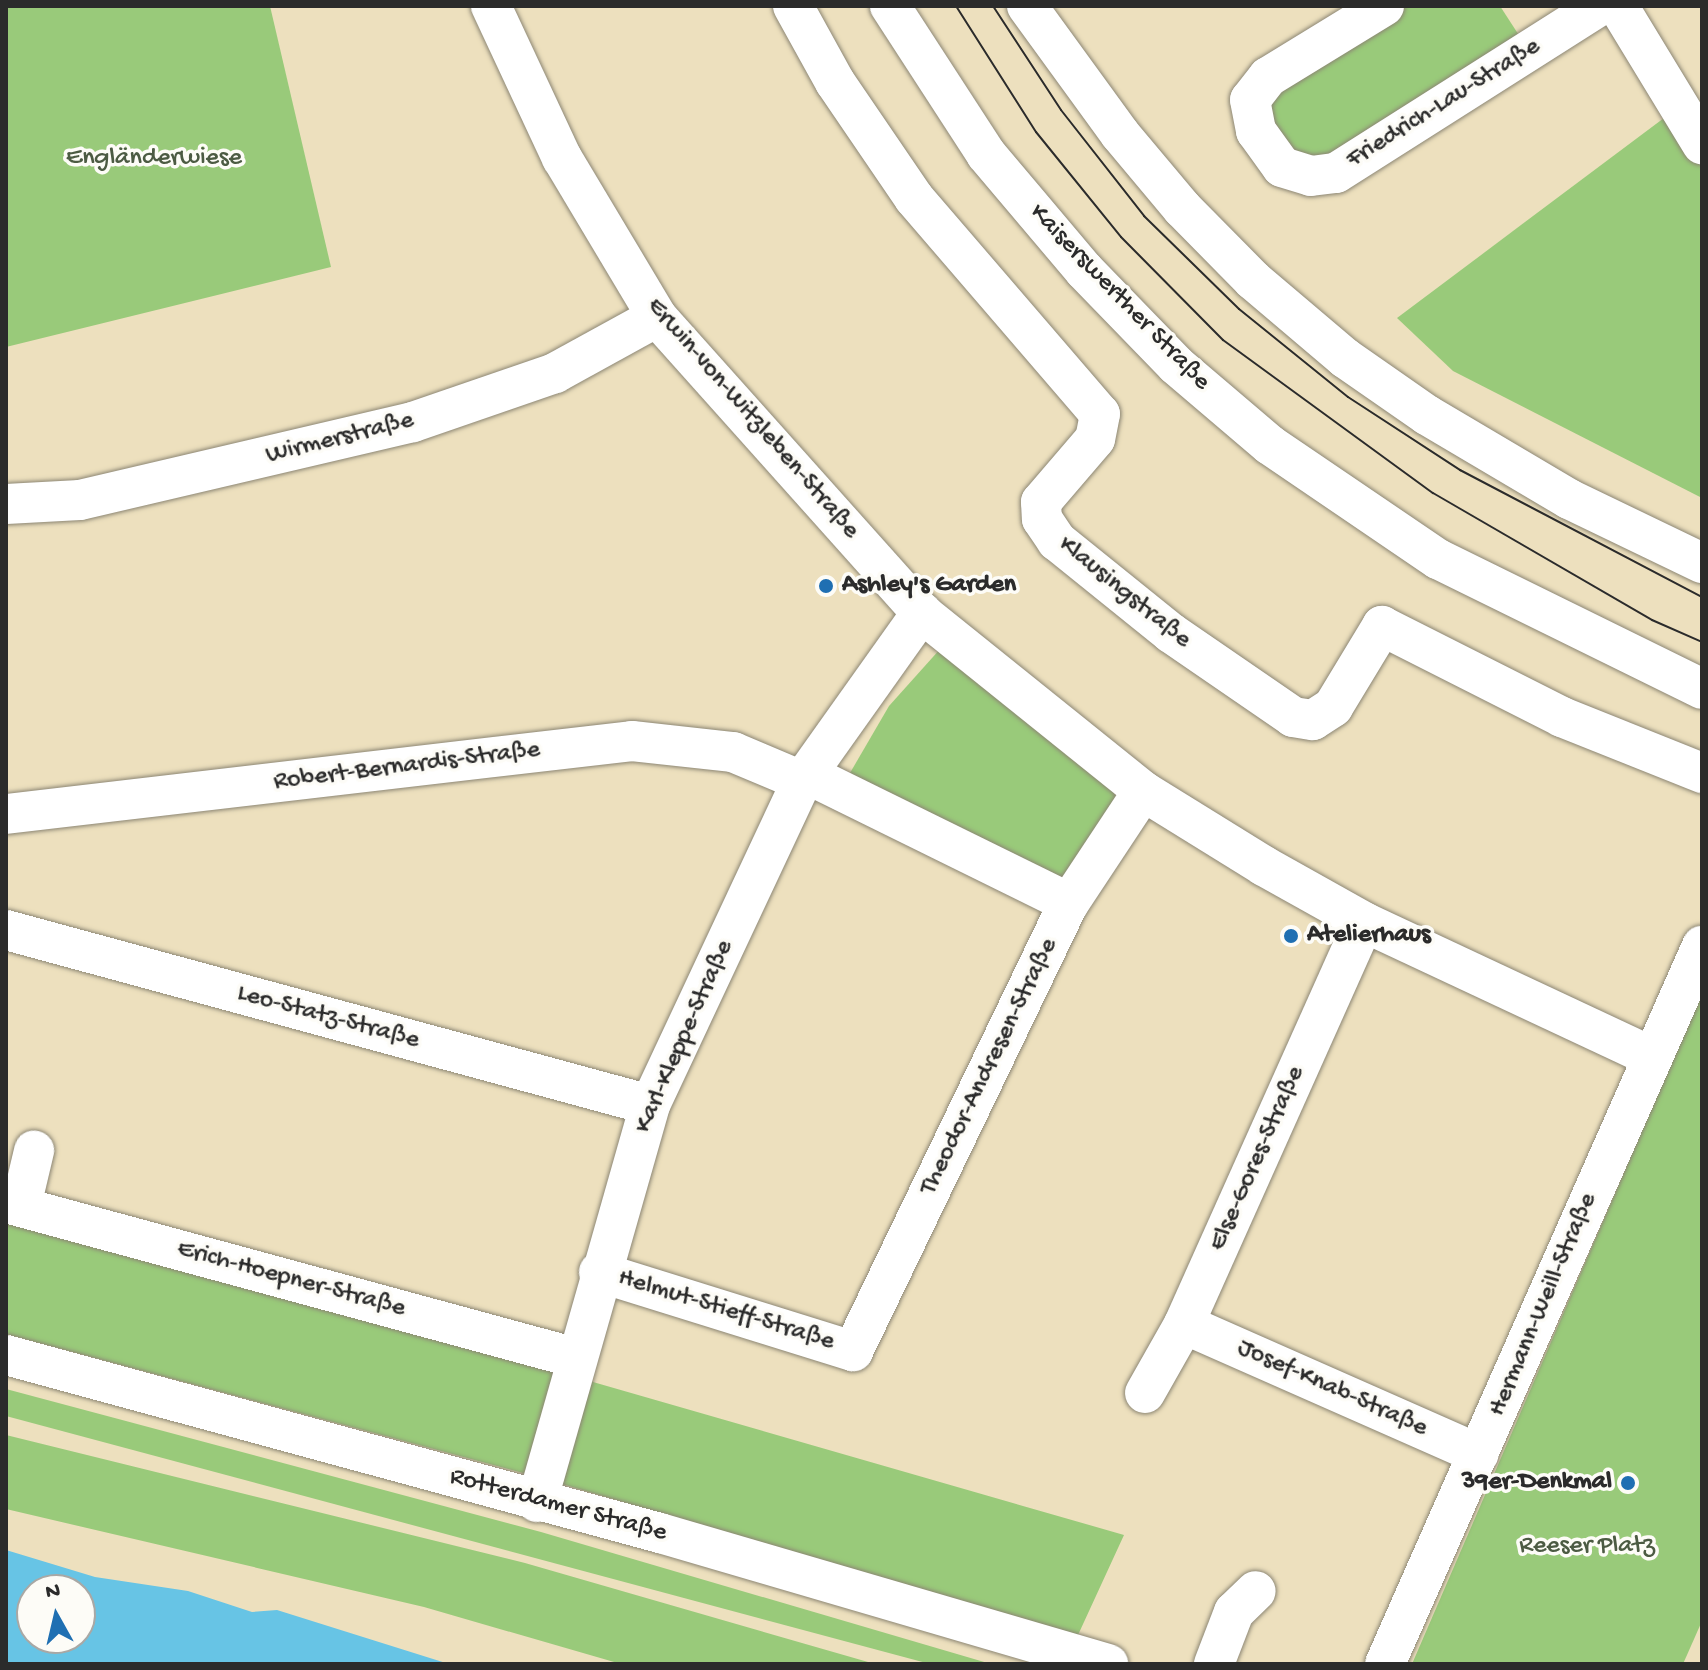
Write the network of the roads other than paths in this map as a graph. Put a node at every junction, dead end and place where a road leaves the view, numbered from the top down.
1 (491, 6) edge
2 (793, 6) edge
3 (890, 6) edge
4 (1027, 6) edge
5 (1384, 6) edge
6 (1623, 10) edge
7 (1702, 144) edge
8 (657, 317) junction
9 (6, 504) edge
10 (1702, 563) edge
11 (922, 612) junction
12 (1702, 689) edge
13 (1702, 773) edge
14 (805, 778) junction
15 (1143, 791) junction
16 (6, 814) edge
17 (1069, 903) junction
18 (1364, 922) junction
19 (6, 930) edge
20 (1702, 946) edge
21 (1652, 1057) junction
22 (650, 1105) junction
23 (34, 1151) dead end
24 (13, 1204) edge
25 (599, 1272) junction
26 (1184, 1324) junction
27 (853, 1351) joint
28 (6, 1355) edge
29 (576, 1358) junction
30 (1145, 1393) dead end
31 (1479, 1454) junction
32 (537, 1502) junction
33 (1256, 1591) dead end
34 (1108, 1664) edge
35 (1214, 1664) edge
36 (1385, 1664) edge

1 - 8 street, Erwin-von-Witzleben-Straße
2 - 13 street, Klausingstraße
3 - 12 street, Kaiserswerther Straße
4 - 10 street
5 - 6 street, Friedrich-Lau-Straße
6 - 7 street, Friedrich-Lau-Straße
8 - 9 street, Wirmerstraße
8 - 11 street, Erwin-von-Witzleben-Straße
11 - 14 street, Karl-Kleppe-Straße
11 - 15 street, Erwin-von-Witzleben-Straße
14 - 16 street, Robert-Bernardis-Straße
14 - 17 street, Robert-Bernardis-Straße
14 - 22 street, Karl-Kleppe-Straße
15 - 17 street, Theodor-Andresen-Straße
15 - 18 street, Erwin-von-Witzleben-Straße
17 - 27 street, Theodor-Andresen-Straße
18 - 21 street, Erwin-von-Witzleben-Straße
18 - 26 street, Else-Gores-Straße
19 - 22 street, Leo-Statz-Straße
20 - 21 street, Hermann-Weill-Straße
21 - 31 street, Hermann-Weill-Straße
22 - 25 street, Karl-Kleppe-Straße
23 - 24 street
24 - 29 street, Erich-Hoepner-Straße
25 - 27 street, Helmut-Stieff-Straße
25 - 29 street, Karl-Kleppe-Straße
26 - 30 street, Else-Gores-Straße
26 - 31 street, Josef-Knab-Straße
28 - 32 street, Rotterdamer Straße
29 - 32 street, Karl-Kleppe-Straße
31 - 36 street, Hermann-Weill-Straße
32 - 34 street, Rotterdamer Straße
33 - 35 street

